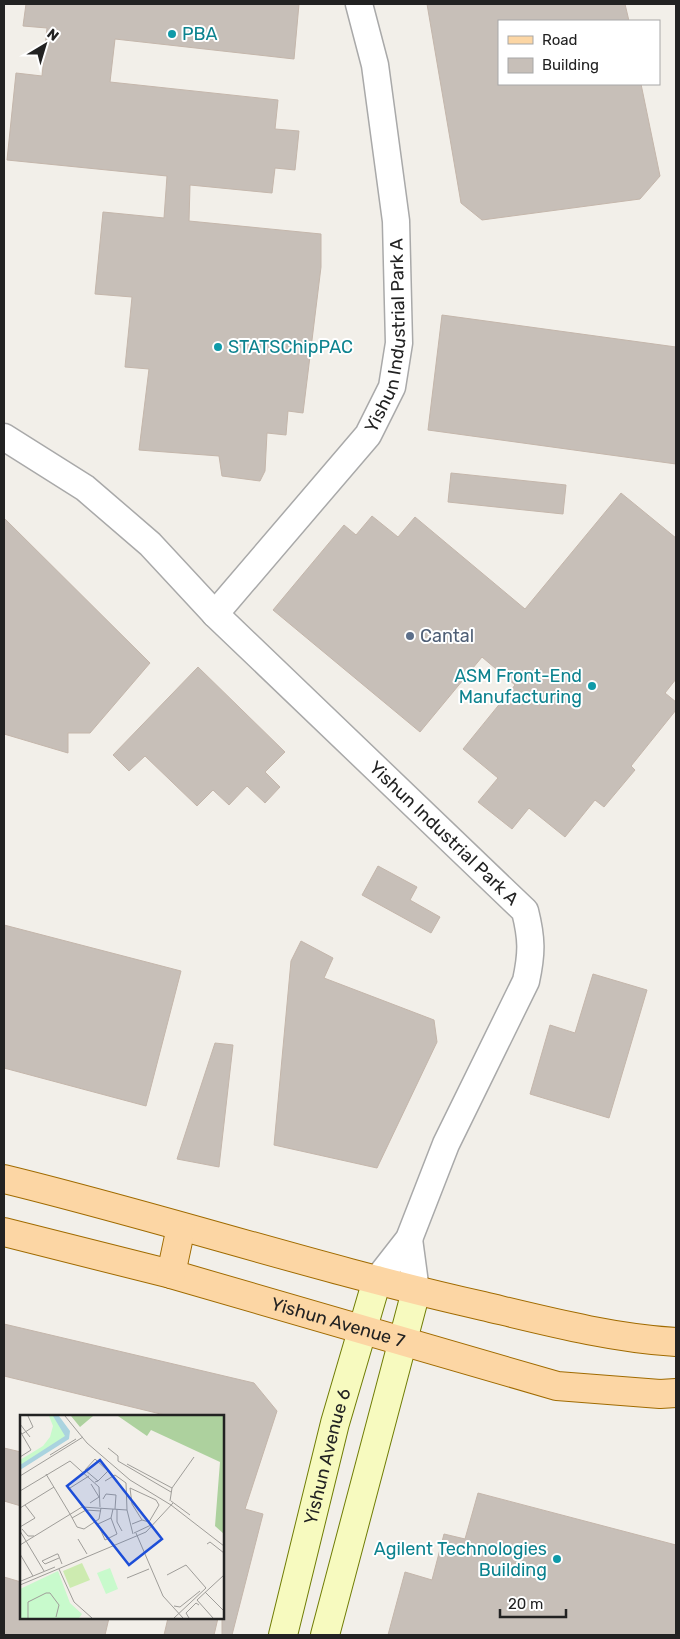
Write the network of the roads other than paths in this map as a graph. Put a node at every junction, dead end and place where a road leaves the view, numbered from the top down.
1 (359, 4) edge
2 (4, 437) edge
3 (215, 614) junction
4 (4, 1180) edge
5 (181, 1227) junction
6 (4, 1232) edge
7 (409, 1239) junction
8 (170, 1274) junction
9 (376, 1280) junction
10 (416, 1291) junction
11 (361, 1330) junction
12 (401, 1342) junction
13 (676, 1342) edge
14 (676, 1393) edge
15 (283, 1635) edge
16 (324, 1635) edge

1 - 3 street, Yishun Industrial Park A
2 - 3 street, Yishun Industrial Park A
3 - 7 street, Yishun Industrial Park A
4 - 5 main road
5 - 8 main road
5 - 9 main road
6 - 8 main road, Yishun Avenue 7
7 - 9 street, Yishun Industrial Park A
7 - 10 street, Yishun Industrial Park A
8 - 11 main road, Yishun Avenue 7
9 - 10 main road
9 - 11 main road, Yishun Avenue 6
10 - 12 main road
10 - 13 main road
11 - 12 main road, Yishun Avenue 7
11 - 15 main road, Yishun Avenue 6
12 - 14 main road, Yishun Avenue 7
12 - 16 main road

